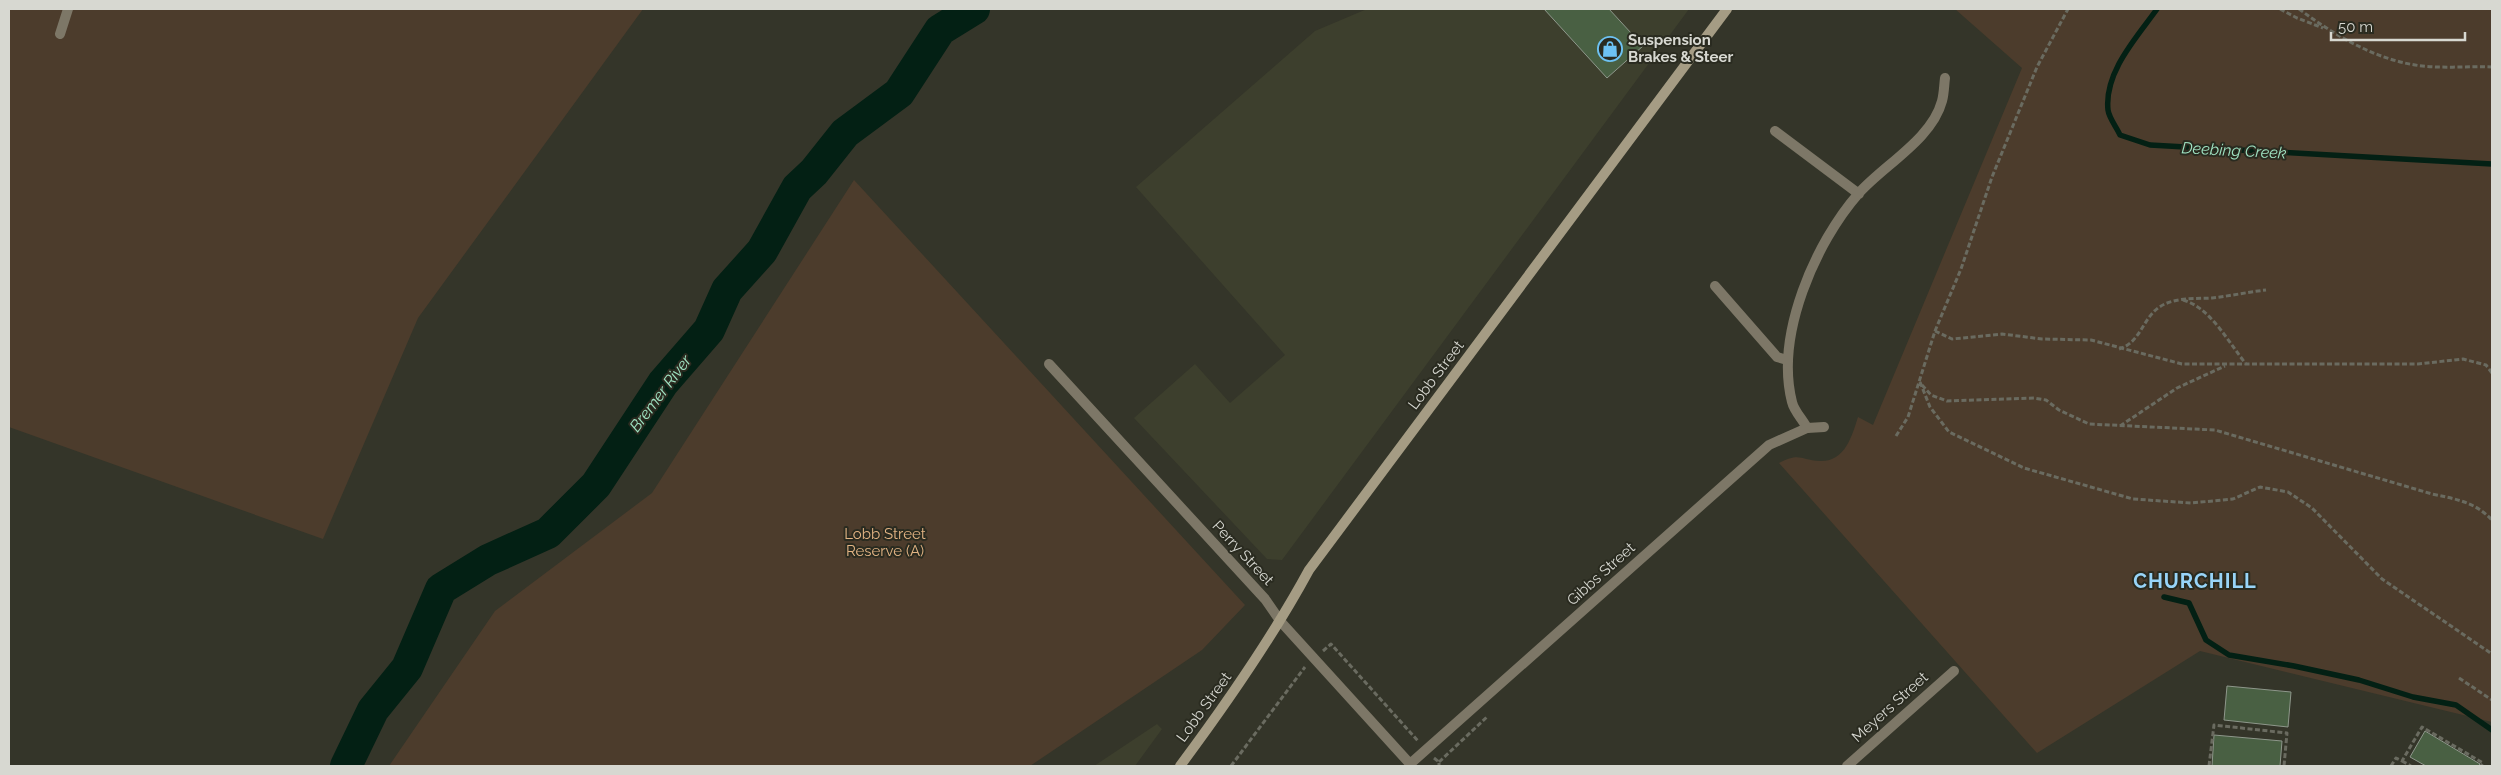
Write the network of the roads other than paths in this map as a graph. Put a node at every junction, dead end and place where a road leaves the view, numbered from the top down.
1 (68, 9) edge
2 (1727, 9) edge
3 (60, 34) dead end
4 (1945, 78) dead end
5 (1775, 131) dead end
6 (1859, 194) junction
7 (1715, 286) dead end
8 (1787, 360) junction
9 (1049, 364) dead end
10 (1824, 427) dead end
11 (1808, 428) junction
12 (1281, 622) junction
13 (1954, 671) dead end
14 (1411, 765) edge
15 (1180, 766) edge
16 (1847, 766) edge

1 - 3 street
2 - 12 main road, Lobb Street
4 - 6 street
5 - 6 street
6 - 8 street
7 - 8 street
8 - 11 street
9 - 12 street, Perry Street
10 - 11 street, Gibbs Street
11 - 14 street, Gibbs Street
12 - 14 street, Perry Street
12 - 15 main road, Lobb Street
13 - 16 street, Meyers Street

